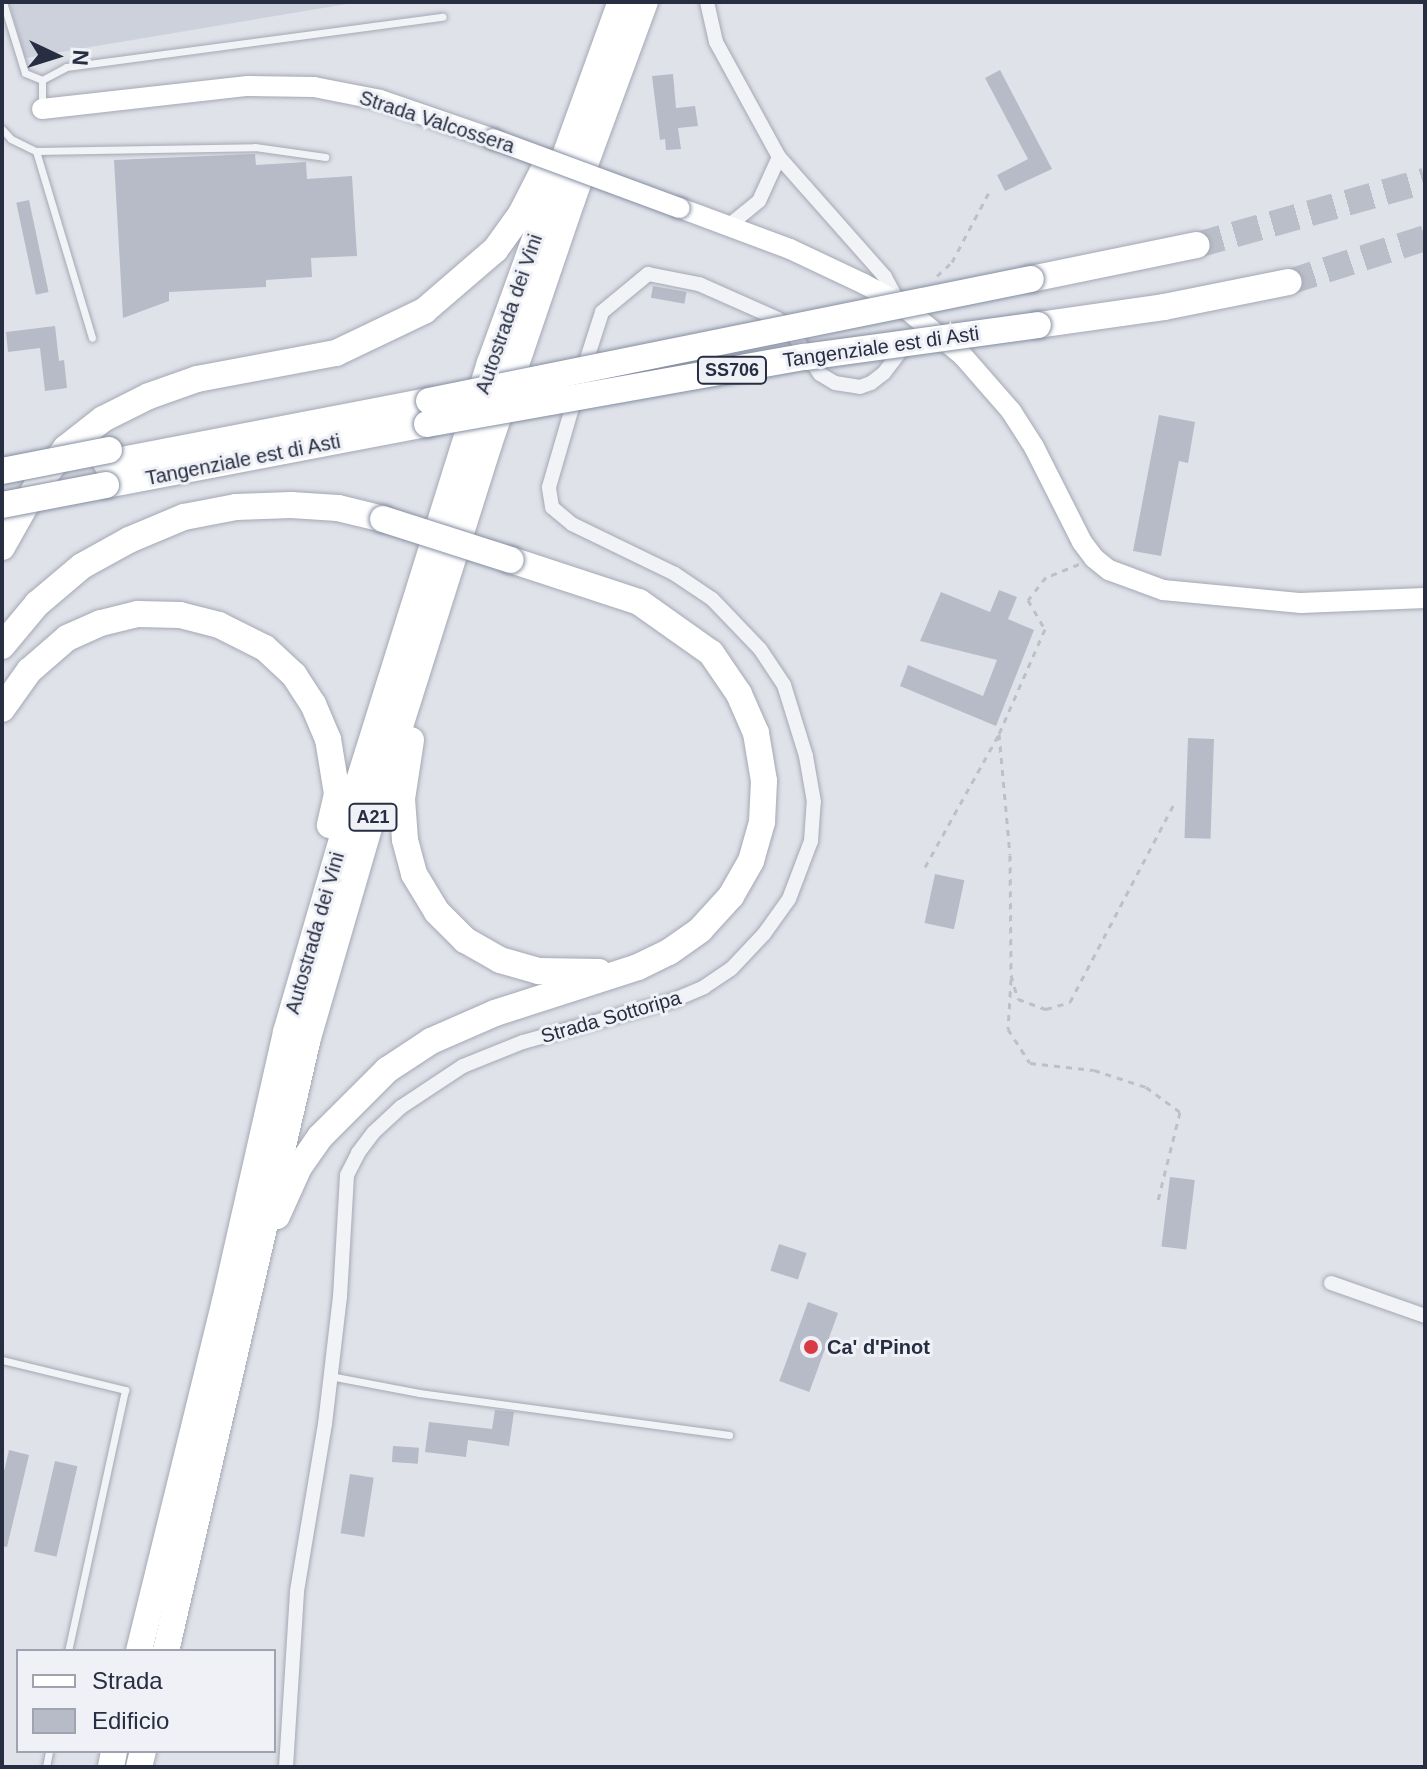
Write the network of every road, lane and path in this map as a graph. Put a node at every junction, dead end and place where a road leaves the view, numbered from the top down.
1 (3, 2) edge
2 (606, 2) edge
3 (621, 2) edge
4 (645, 2) edge
5 (707, 2) edge
6 (443, 17) dead end
7 (42, 80) junction
8 (42, 109) joint
9 (2, 129) edge
10 (36, 151) junction
11 (325, 157) dead end
12 (779, 157) junction
13 (989, 192) dead end
14 (727, 227) junction
15 (1197, 245) tunnel mouth
16 (928, 281) dead end
17 (1289, 282) tunnel mouth
18 (899, 303) junction
19 (926, 326) junction
20 (92, 338) dead end
21 (428, 413) junction
22 (488, 447) junction
23 (223, 453) junction
24 (2, 471) edge
25 (106, 474) junction
26 (2, 483) edge
27 (2, 505) edge
28 (2, 516) edge
29 (2, 547) edge
30 (1094, 558) junction
31 (1425, 598) edge
32 (2, 646) edge
33 (2, 709) edge
34 (999, 734) junction
35 (1174, 804) dead end
36 (925, 867) dead end
37 (638, 967) junction
38 (1011, 975) junction
39 (286, 1032) junction
40 (1158, 1200) dead end
41 (1331, 1283) dead end
42 (1425, 1316) edge
43 (2, 1360) edge
44 (330, 1376) junction
45 (729, 1435) dead end
46 (68, 1649) edge
47 (139, 1649) edge
48 (166, 1649) edge
49 (172, 1649) edge
50 (286, 1767) edge

1 - 7 lane
2 - 29 highway
3 - 39 highway, Autostrada dei Vini / A21
4 - 22 highway, Autostrada dei Vini / A21
5 - 12 street
6 - 7 lane
7 - 8 lane
8 - 14 street, Strada Valcossera, bridge
9 - 10 lane
10 - 11 lane
10 - 20 lane
12 - 14 street
12 - 18 street
13 - 16 path
14 - 18 street, Strada Valcossera
15 - 21 highway, Tangenziale est di Asti / SS706, bridge
17 - 21 highway, Tangenziale est di Asti / SS706, bridge
18 - 19 street, Strada Valcossera
19 - 30 street, Strada Valcossera
19 - 44 street, Strada Sottoripa
21 - 23 highway, Tangenziale est di Asti / SS706
22 - 37 highway
22 - 48 highway, Autostrada dei Vini / A21
23 - 25 highway, Tangenziale est di Asti / SS706
23 - 25 highway
24 - 25 highway, bridge
25 - 26 highway, Tangenziale est di Asti / SS706
25 - 27 highway, Tangenziale est di Asti / SS706, bridge
25 - 28 highway
30 - 31 street
30 - 34 path
32 - 37 highway, bridge
33 - 39 highway
34 - 36 path
34 - 38 path
35 - 38 path
37 - 49 highway
38 - 40 path
39 - 47 highway, Autostrada dei Vini / A21
41 - 42 street
43 - 46 lane
44 - 45 lane
44 - 50 street, Strada Sottoripa

